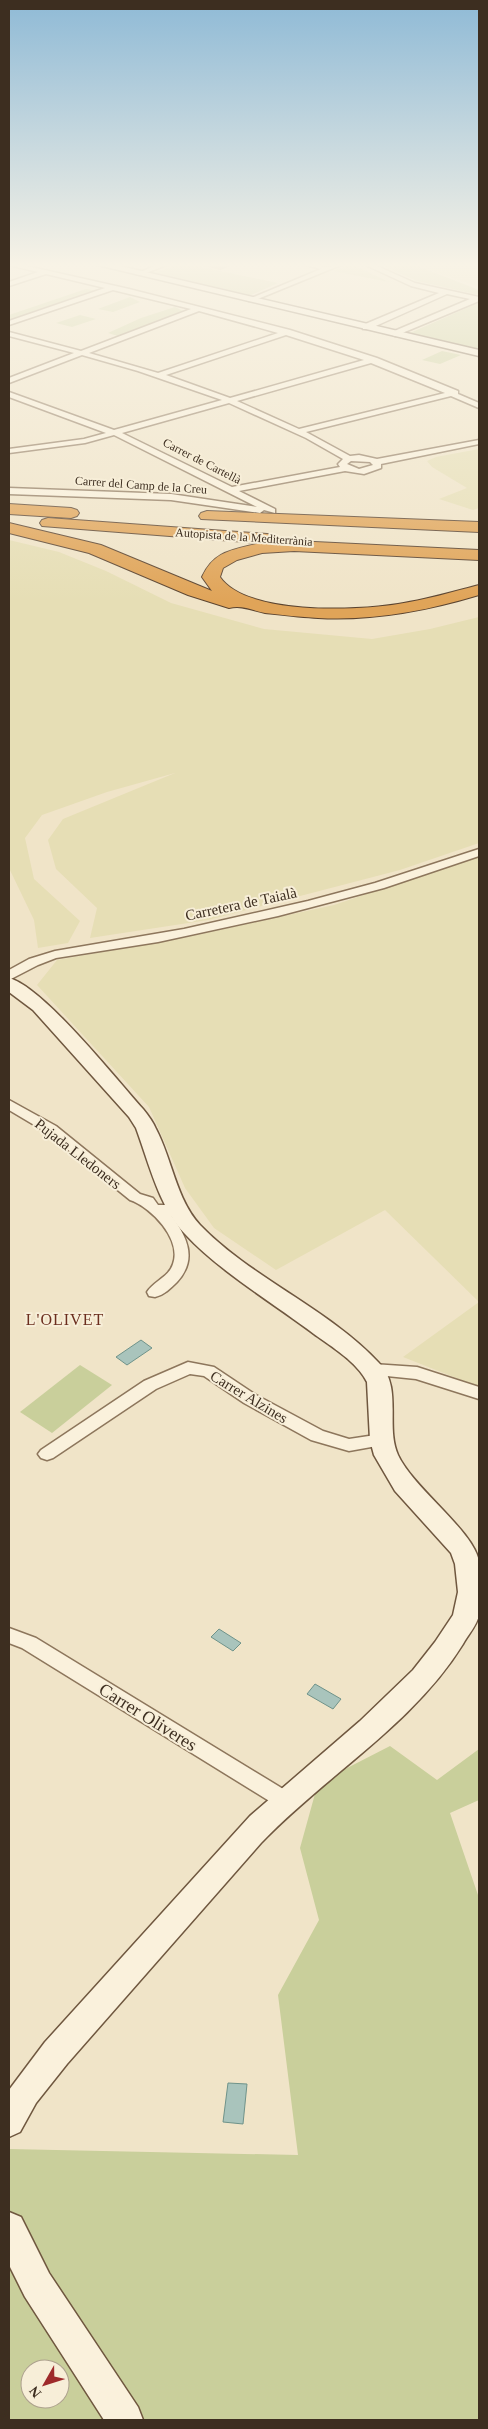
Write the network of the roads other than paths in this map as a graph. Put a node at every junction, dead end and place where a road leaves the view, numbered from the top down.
1 (24, 375) edge
2 (161, 375) edge
3 (320, 375) edge
4 (411, 375) edge
5 (9, 381) edge
6 (9, 394) edge
7 (455, 394) junction
8 (231, 401) junction
9 (479, 406) edge
10 (299, 431) junction
11 (117, 433) junction
12 (479, 442) edge
13 (9, 451) edge
14 (376, 462) junction
15 (347, 464) junction
16 (231, 490) junction
17 (9, 491) edge
18 (9, 508) edge
19 (108, 511) dead end
20 (272, 512) joint
21 (184, 515) dead end
22 (9, 521) edge
23 (479, 527) edge
24 (9, 528) edge
25 (479, 543) edge
26 (479, 555) edge
27 (479, 590) edge
28 (479, 595) edge
29 (479, 852) edge
30 (9, 976) edge
31 (9, 984) edge
32 (9, 1104) edge
33 (163, 1202) junction
34 (156, 1292) dead end
35 (373, 1370) junction
36 (479, 1393) edge
37 (382, 1440) junction
38 (47, 1454) dead end
39 (9, 1635) edge
40 (286, 1801) junction
41 (9, 2122) edge
42 (9, 2229) edge
43 (125, 2420) edge

1 - 5 street
2 - 8 street
3 - 8 street
4 - 7 street
6 - 11 street, Carrer de Cartellà
7 - 9 street
7 - 10 street
8 - 10 street
8 - 11 street
10 - 15 street
11 - 13 street
11 - 16 street, Carrer de Cartellà
12 - 14 street
14 - 15 street
14 - 15 street
15 - 16 street
16 - 20 street, Carrer de Cartellà
17 - 20 street, Carrer del Camp de la Creu
18 - 19 highway
18 - 25 highway, Autopista de la Mediterrània
21 - 23 highway
22 - 26 highway, Autopista de la Mediterrània
24 - 28 highway
26 - 27 highway
29 - 30 street, Carretera de Taialà
31 - 33 street
32 - 33 street, Pujada Lledoners
33 - 34 street
33 - 35 street
35 - 36 street
35 - 37 street
37 - 38 street, Carrer Alzines
37 - 40 street
39 - 40 street, Carrer Oliveres
40 - 41 street
42 - 43 street

